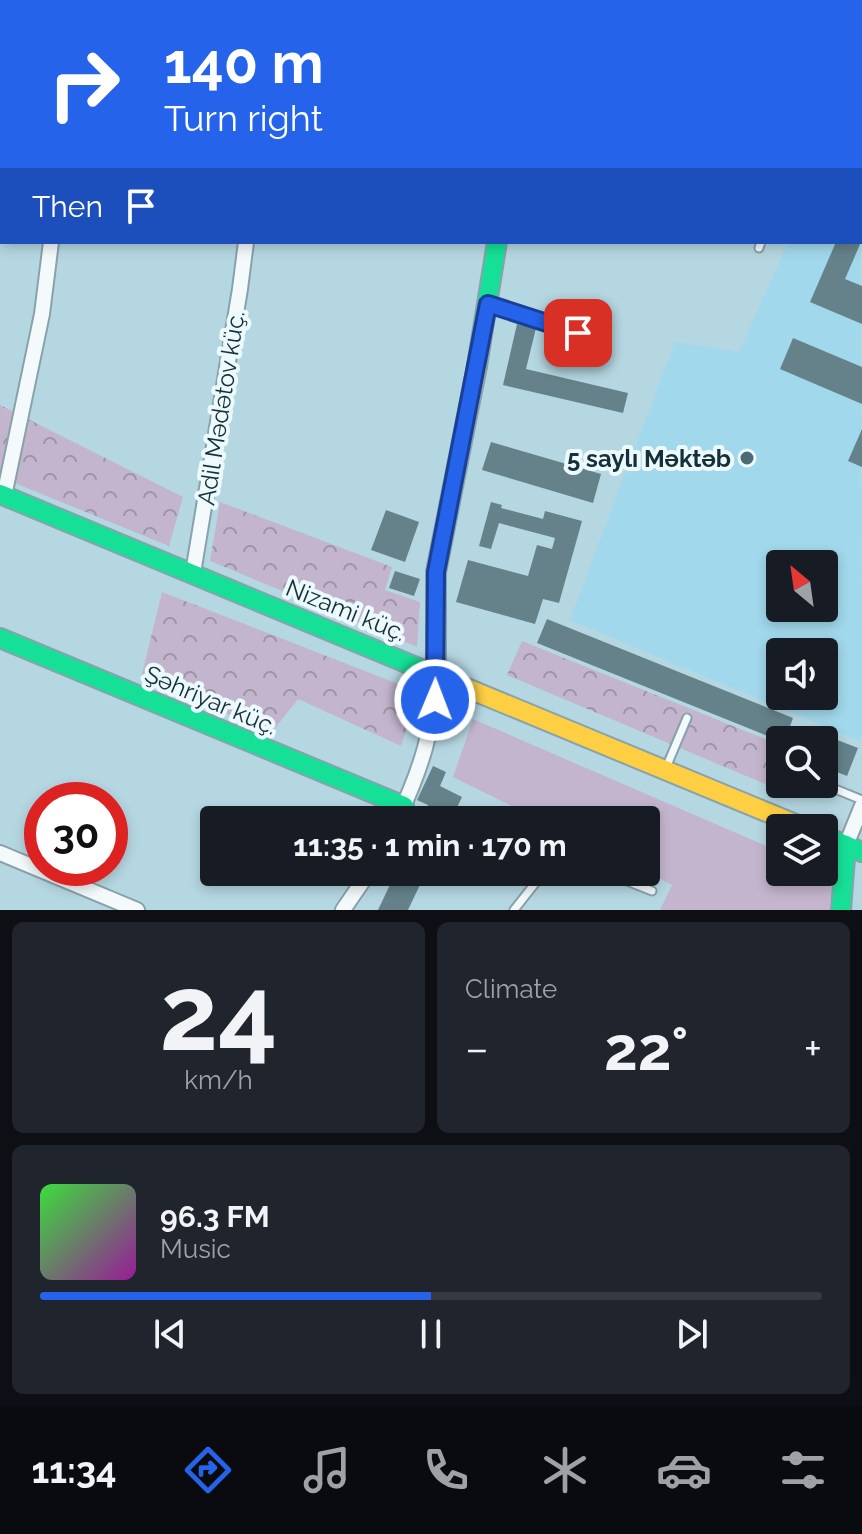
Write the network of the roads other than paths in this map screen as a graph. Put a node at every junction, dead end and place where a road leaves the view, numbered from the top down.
1 (51, 244) edge
2 (246, 244) edge
3 (497, 244) edge
4 (488, 304) junction
5 (578, 333) dead end
6 (2, 495) edge
7 (193, 573) junction
8 (0, 638) edge
9 (436, 673) junction
10 (687, 718) dead end
11 (665, 769) junction
12 (838, 790) edge
13 (862, 800) edge
14 (385, 806) edge
15 (404, 806) edge
16 (862, 806) edge
17 (772, 814) edge
18 (854, 848) edge
19 (0, 853) edge
20 (359, 886) edge
21 (533, 886) edge
22 (639, 886) edge
23 (652, 891) dead end
24 (137, 910) edge
25 (343, 910) edge
26 (514, 910) edge
27 (841, 910) edge

1 - 6 street
2 - 7 street, Adil Mədətov küç.
3 - 4 main road
4 - 5 lane
4 - 9 main road
6 - 7 main road, Nizami küç.
7 - 9 main road, Nizami küç.
8 - 14 main road, Şəhriyar küç.
9 - 11 main road, Nizami küç.
9 - 15 street
10 - 11 lane
11 - 17 main road, Nizami küç.
12 - 13 lane
16 - 18 street
18 - 27 main road
19 - 24 street
20 - 25 street
21 - 26 lane
22 - 23 lane

